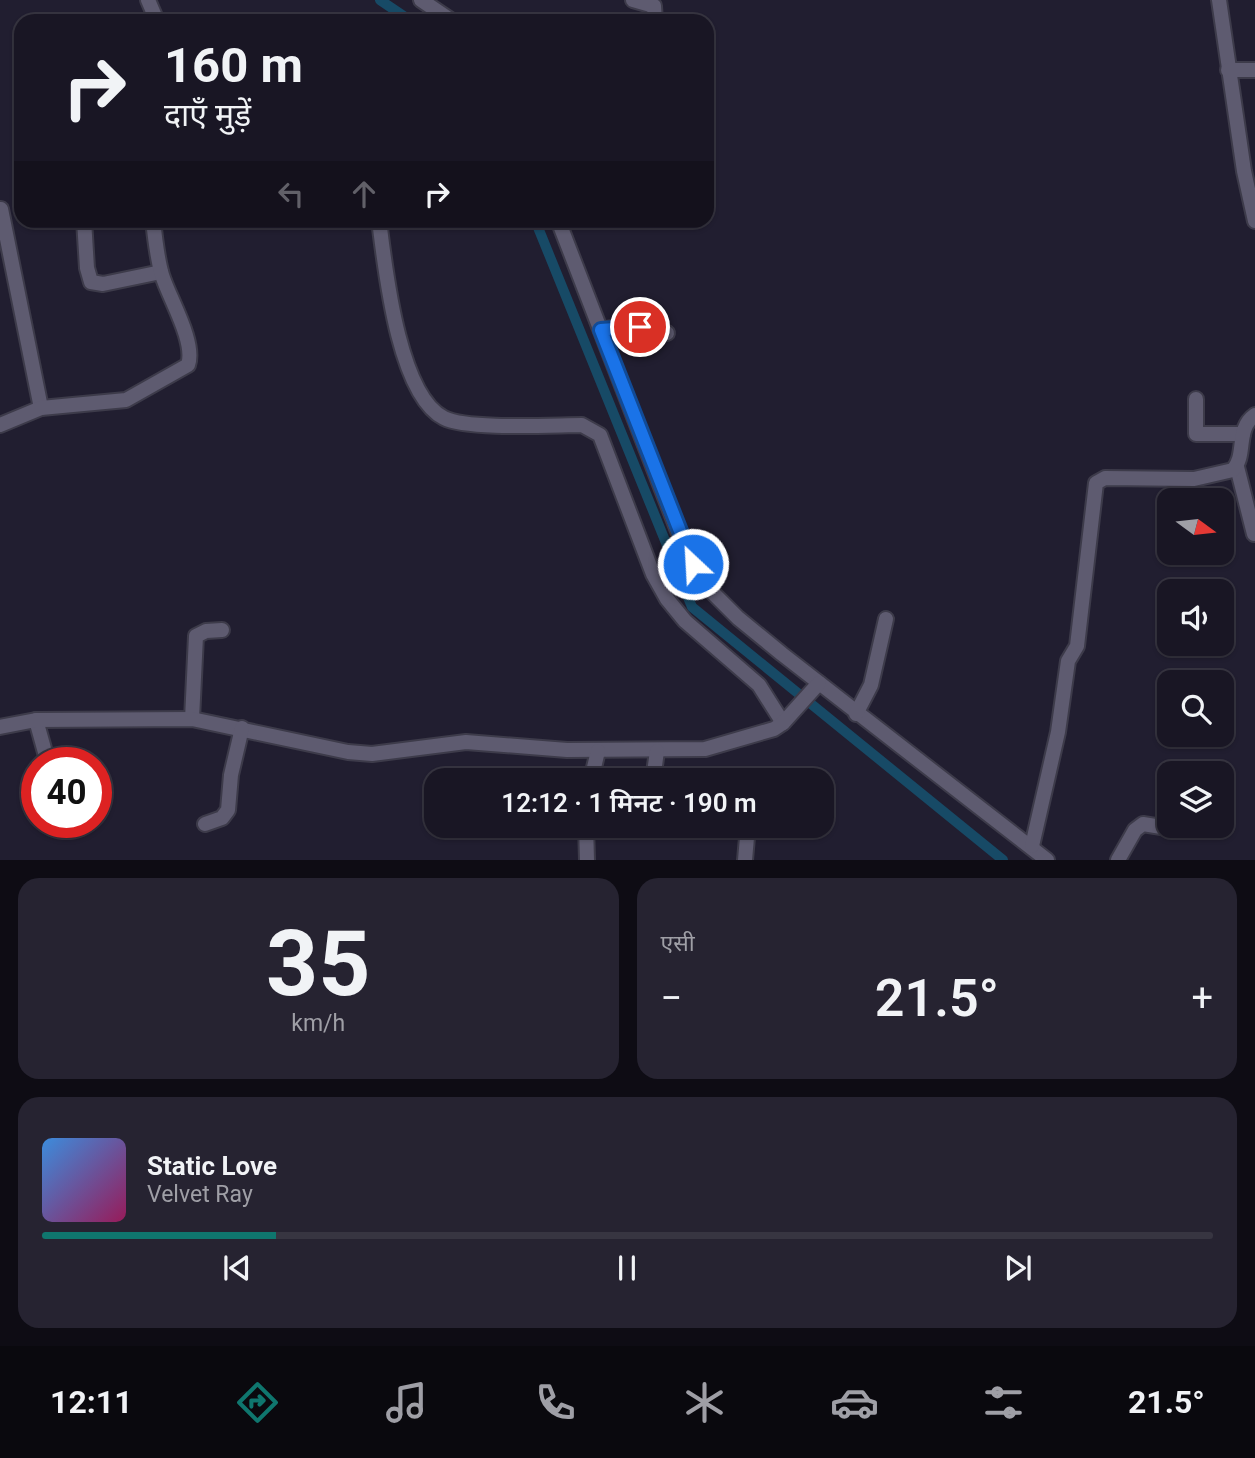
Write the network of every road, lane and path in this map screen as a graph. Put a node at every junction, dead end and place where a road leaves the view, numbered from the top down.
1 (422, 0) edge
2 (633, 0) edge
3 (1219, 0) edge
4 (442, 14) edge
5 (655, 14) edge
6 (1228, 70) junction
7 (1255, 70) edge
8 (1, 209) edge
9 (1255, 221) edge
10 (84, 228) edge
11 (154, 228) edge
12 (380, 228) edge
13 (561, 228) edge
14 (161, 272) junction
15 (601, 330) junction
16 (667, 333) dead end
17 (1196, 399) dead end
18 (41, 408) junction
19 (1255, 415) edge
20 (0, 425) edge
21 (1242, 434) junction
22 (1237, 467) junction
23 (1254, 534) edge
24 (886, 619) dead end
25 (222, 631) dead end
26 (816, 687) junction
27 (856, 714) junction
28 (192, 719) junction
29 (36, 720) junction
30 (783, 723) junction
31 (0, 727) edge
32 (242, 728) junction
33 (44, 747) edge
34 (598, 751) junction
35 (657, 751) junction
36 (594, 768) edge
37 (655, 768) edge
38 (205, 824) dead end
39 (1157, 826) edge
40 (586, 838) edge
41 (747, 838) edge
42 (1032, 846) junction
43 (587, 859) edge
44 (745, 859) edge
45 (1047, 859) edge
46 (1118, 859) edge

1 - 4 street
2 - 5 street
3 - 6 street
6 - 7 street
6 - 9 street
8 - 18 street
10 - 14 street
11 - 14 street
12 - 30 street
13 - 15 street
14 - 18 street
15 - 16 street
15 - 26 street
17 - 21 street
18 - 20 street
19 - 21 street
21 - 22 street
22 - 23 street
22 - 42 street
24 - 27 street
25 - 28 street
26 - 27 street
26 - 30 street
27 - 42 street
28 - 29 street
28 - 32 street
29 - 31 street
29 - 33 street
30 - 35 street
32 - 34 street
32 - 38 street
34 - 35 street
34 - 36 street
35 - 37 street
39 - 46 street
40 - 43 street
41 - 44 street
42 - 45 street

